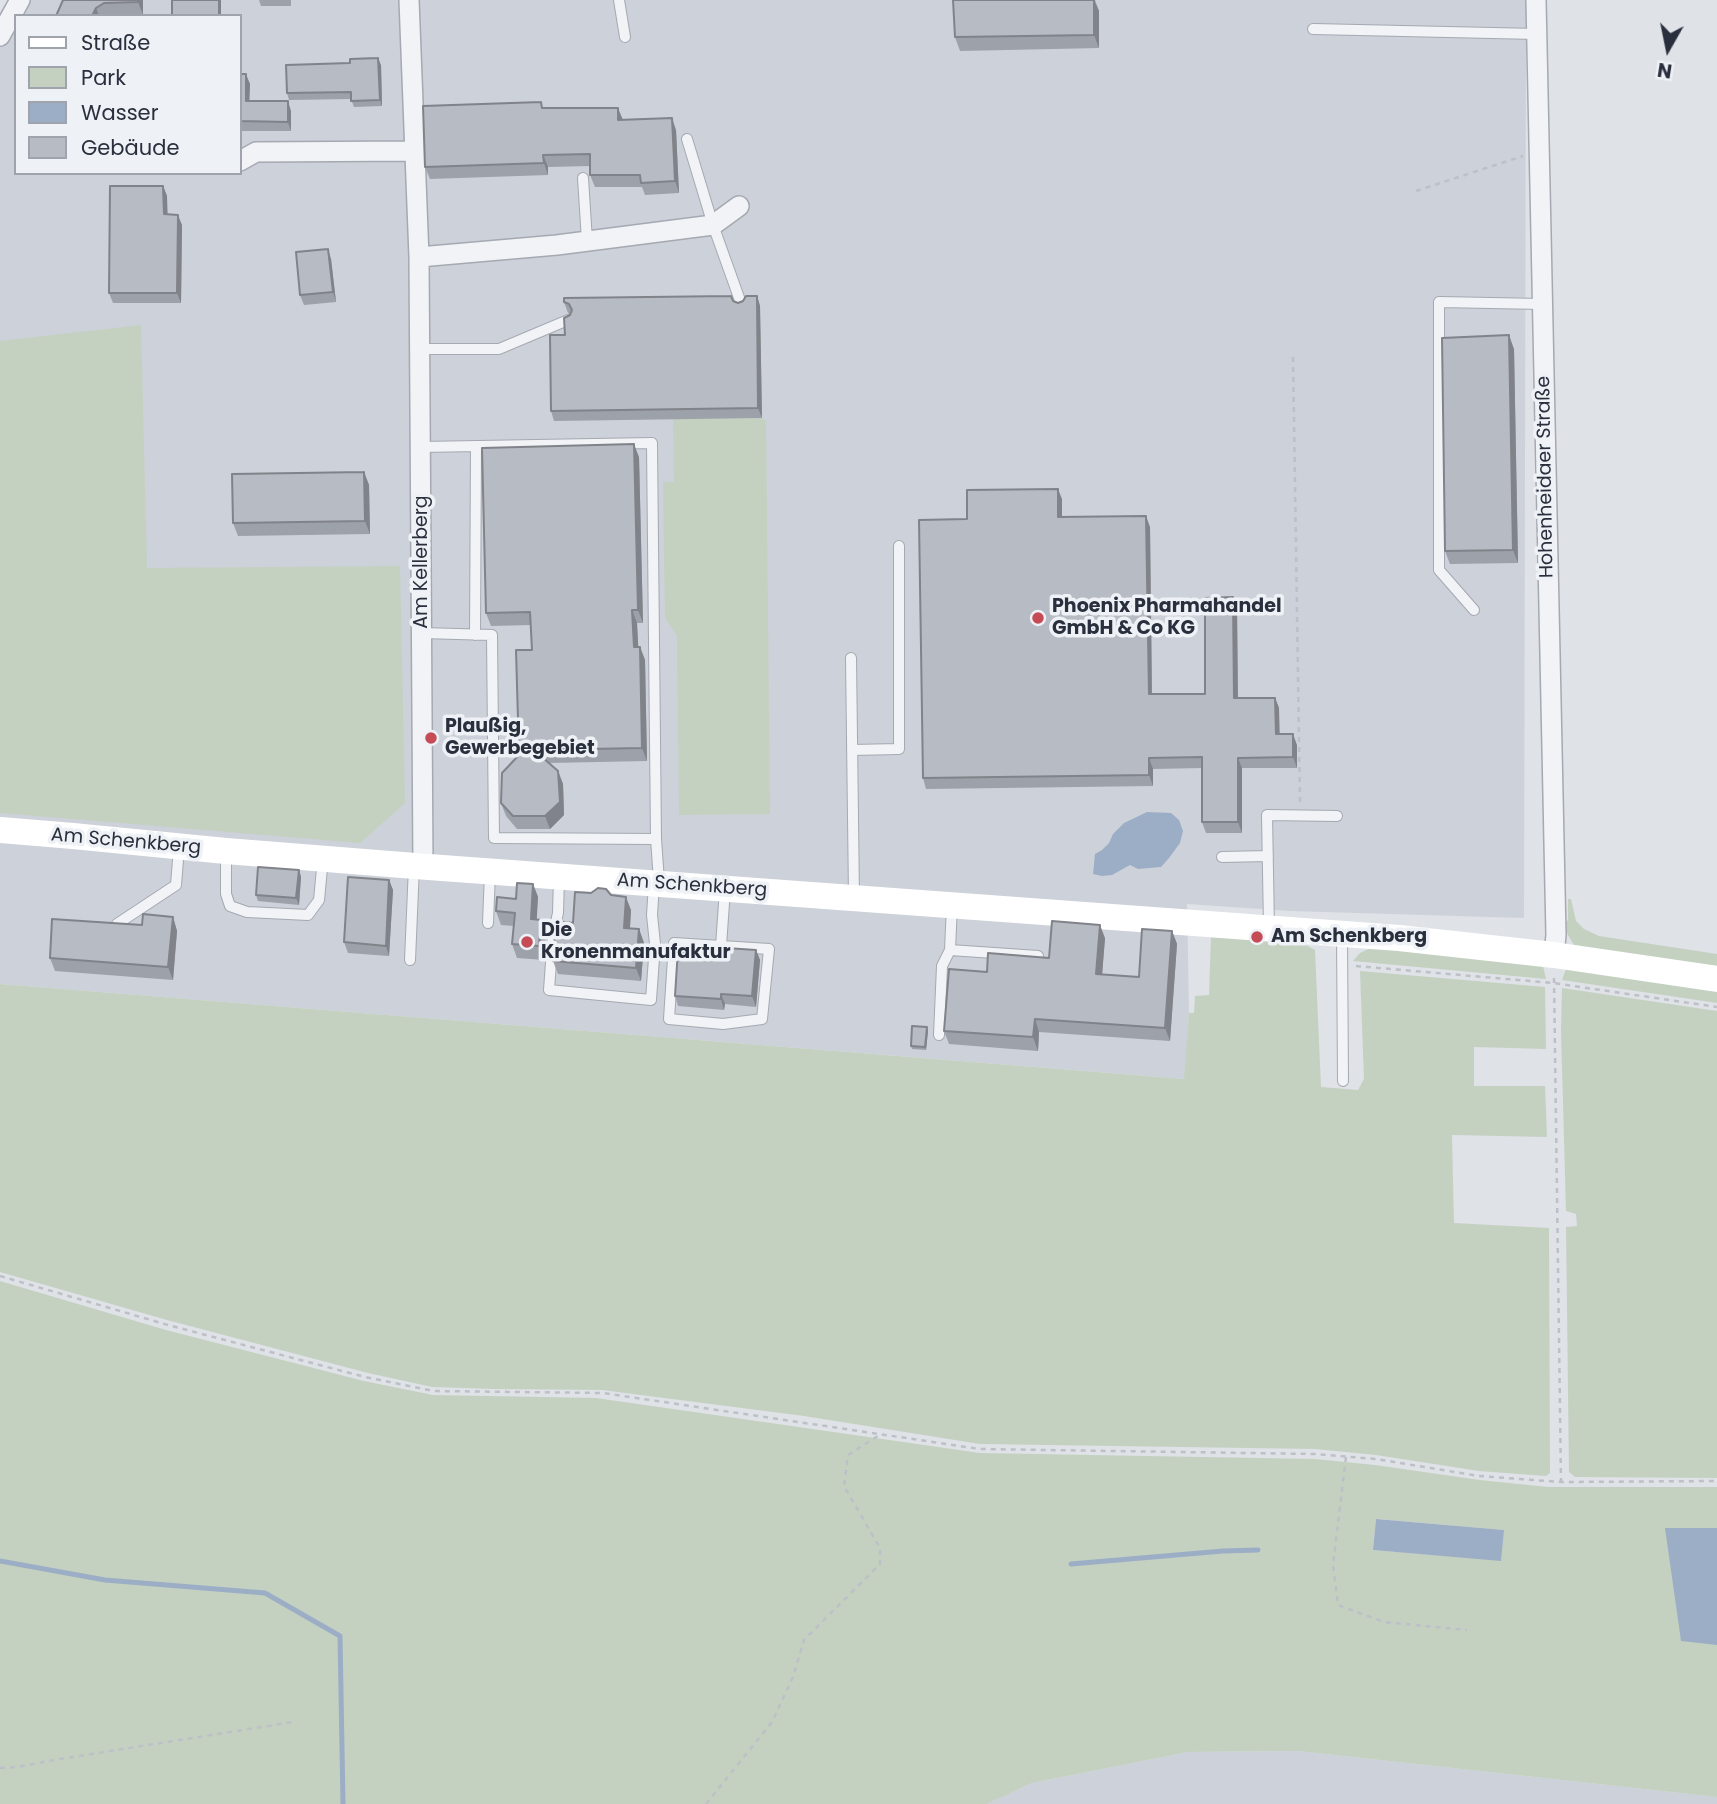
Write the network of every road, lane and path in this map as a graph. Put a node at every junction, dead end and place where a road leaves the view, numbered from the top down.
1 (20, 0) edge
2 (409, 0) edge
3 (619, 0) edge
4 (1536, 0) edge
5 (1313, 29) dead end
6 (1537, 34) junction
7 (0, 36) edge
8 (625, 37) dead end
9 (687, 139) dead end
10 (1539, 150) junction
11 (416, 151) junction
12 (242, 159) edge
13 (583, 178) dead end
14 (1416, 191) dead end
15 (739, 206) dead end
16 (713, 225) junction
17 (587, 241) junction
18 (419, 257) junction
19 (1543, 304) junction
20 (742, 306) edge
21 (568, 320) edge
22 (420, 349) junction
23 (1293, 357) dead end
24 (476, 446) junction
25 (421, 447) junction
26 (899, 546) dead end
27 (1474, 610) dead end
28 (422, 633) junction
29 (475, 635) junction
30 (851, 658) dead end
31 (852, 750) junction
32 (1300, 816) junction
33 (1337, 816) dead end
34 (0, 831) edge
35 (656, 839) junction
36 (180, 847) junction
37 (226, 851) junction
38 (1268, 856) junction
39 (1222, 857) dead end
40 (323, 858) junction
41 (419, 866) junction
42 (490, 871) junction
43 (559, 876) junction
44 (657, 883) junction
45 (725, 888) junction
46 (854, 898) junction
47 (952, 905) junction
48 (488, 923) dead end
49 (117, 924) edge
50 (1269, 928) junction
51 (1342, 934) junction
52 (721, 946) junction
53 (950, 950) junction
54 (1554, 955) junction
55 (1038, 956) edge
56 (410, 960) dead end
57 (1342, 965) junction
58 (1717, 979) edge
59 (1553, 983) junction
60 (1717, 1007) edge
61 (939, 1035) dead end
62 (1343, 1081) dead end
63 (0, 1276) edge
64 (881, 1434) junction
65 (1346, 1457) junction
66 (1717, 1481) edge
67 (1561, 1482) junction
68 (1467, 1630) dead end
69 (293, 1722) dead end
70 (0, 1768) edge
71 (706, 1804) edge

1 - 7 street
2 - 11 street, Am Kellerberg
3 - 8 lane
4 - 6 street, Hohenheidaer Straße
5 - 6 lane
6 - 10 street, Hohenheidaer Straße
9 - 16 lane
10 - 14 path
10 - 19 street, Hohenheidaer Straße
11 - 12 street
11 - 18 street, Am Kellerberg
13 - 17 lane
15 - 16 street
16 - 17 street
16 - 20 lane
17 - 18 street
18 - 22 street, Am Kellerberg
19 - 27 lane
19 - 54 street, Hohenheidaer Straße
21 - 22 lane
22 - 25 street, Am Kellerberg
23 - 32 path
24 - 25 lane
24 - 29 lane
24 - 35 lane
25 - 28 street, Am Kellerberg
26 - 31 lane
28 - 29 lane
28 - 41 street, Am Kellerberg
29 - 35 lane
30 - 31 lane
31 - 46 lane
32 - 33 lane
32 - 38 lane
34 - 36 main road, Am Schenkberg
35 - 44 lane
36 - 37 main road, Am Schenkberg
36 - 49 lane
37 - 40 main road, Am Schenkberg
37 - 40 lane
38 - 39 lane
38 - 50 lane
40 - 41 main road, Am Schenkberg
41 - 42 main road, Am Schenkberg
41 - 56 lane
42 - 43 main road, Am Schenkberg
42 - 48 lane
43 - 44 main road, Am Schenkberg
43 - 44 lane
44 - 45 main road, Am Schenkberg
45 - 46 main road, Am Schenkberg
45 - 52 lane
46 - 47 main road, Am Schenkberg
47 - 50 main road, Am Schenkberg
47 - 53 lane
50 - 51 main road, Am Schenkberg
51 - 54 main road, Am Schenkberg
51 - 57 lane
52 - 52 lane
53 - 55 lane
53 - 61 lane
54 - 58 main road, Am Schenkberg
54 - 59 path
57 - 59 path
57 - 62 lane
59 - 60 path
59 - 67 path
63 - 64 path
64 - 65 path
64 - 71 path
65 - 67 path
65 - 68 path
66 - 67 path
69 - 70 path

